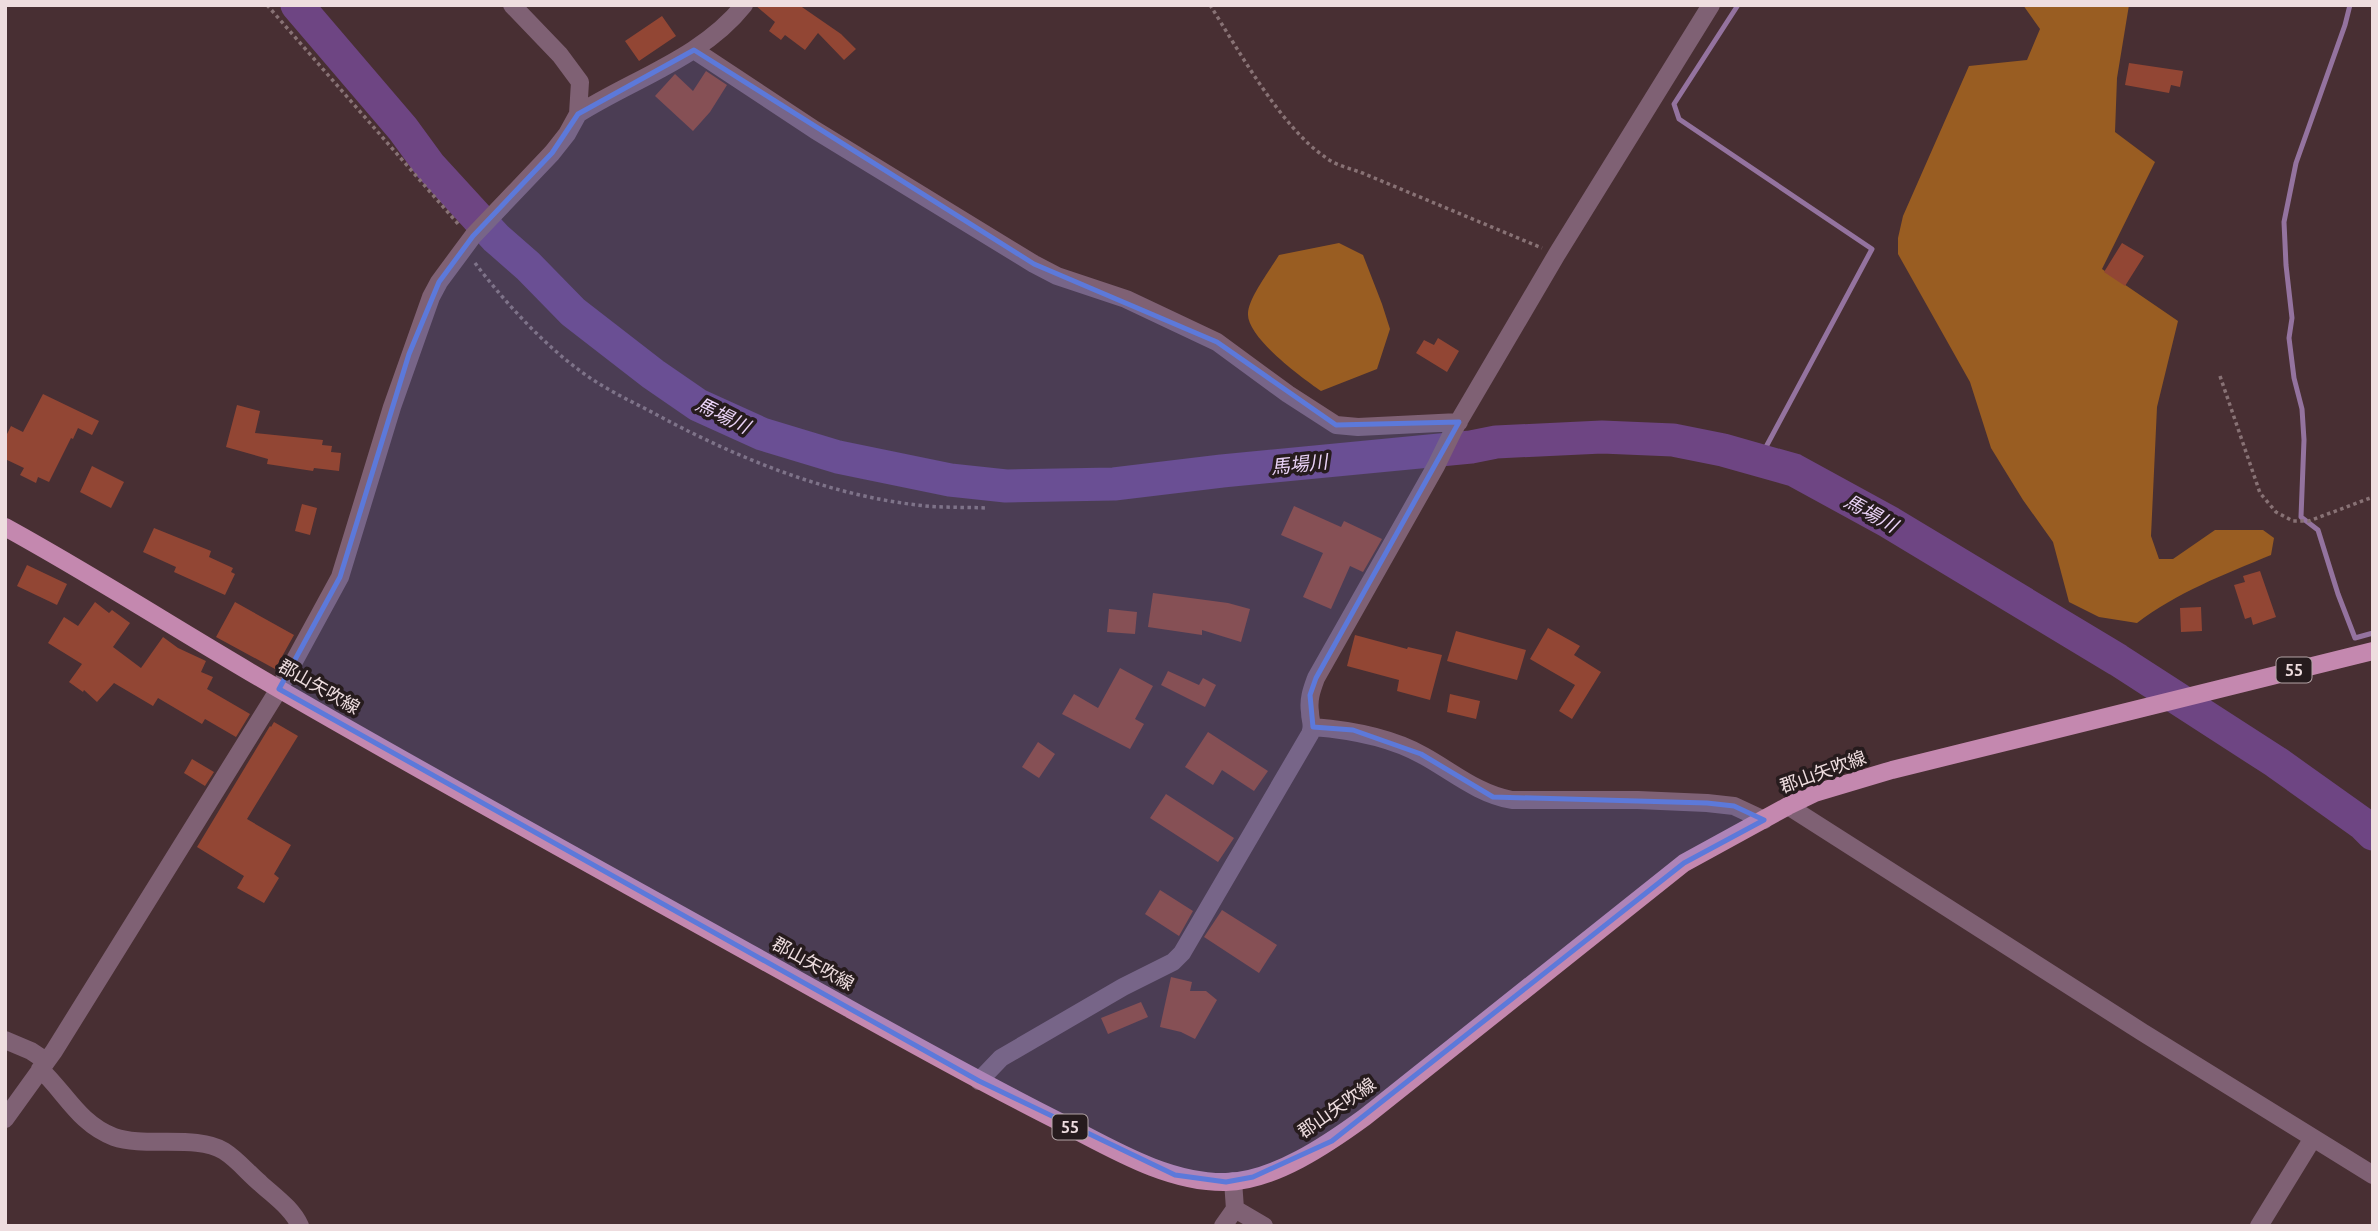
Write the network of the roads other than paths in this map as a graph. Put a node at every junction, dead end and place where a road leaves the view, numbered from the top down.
1 (512, 5) edge
2 (744, 5) edge
3 (1711, 5) edge
4 (694, 50) junction
5 (578, 114) junction
6 (1456, 426) junction
7 (5, 527) edge
8 (2373, 651) edge
9 (279, 689) junction
10 (1313, 727) junction
11 (1788, 806) junction
12 (1763, 820) junction
13 (5, 1040) edge
14 (43, 1065) junction
15 (979, 1081) junction
16 (5, 1119) edge
17 (2313, 1138) junction
18 (2373, 1175) edge
19 (1233, 1181) junction
20 (1234, 1209) junction
21 (300, 1226) edge
22 (1223, 1226) edge
23 (1264, 1226) edge
24 (2259, 1226) edge

1 - 5 street
2 - 4 street
3 - 6 street
4 - 5 street
4 - 6 street
5 - 9 street
6 - 10 street
7 - 9 main road, 郡山矢吹線 / 55
8 - 11 main road, 郡山矢吹線 / 55
9 - 14 street
9 - 15 main road, 郡山矢吹線 / 55
10 - 12 street
10 - 15 street
11 - 12 main road, 郡山矢吹線 / 55
11 - 17 street
12 - 19 main road, 郡山矢吹線 / 55
13 - 14 street
14 - 16 street
14 - 21 street
15 - 19 main road, 郡山矢吹線 / 55
17 - 18 street
17 - 24 street
19 - 20 street
20 - 22 street
20 - 23 street

